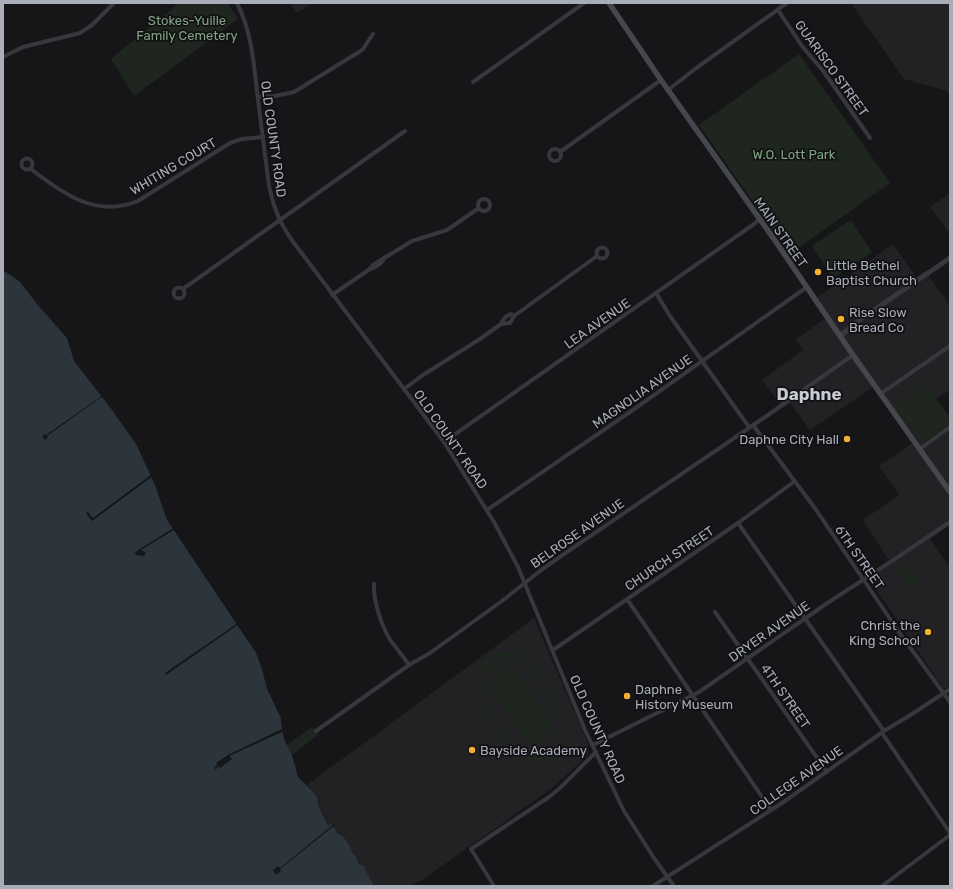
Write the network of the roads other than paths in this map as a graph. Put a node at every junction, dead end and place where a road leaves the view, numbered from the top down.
1 (114, 3) edge
2 (237, 3) edge
3 (584, 3) edge
4 (609, 3) edge
5 (787, 3) edge
6 (778, 10) junction
7 (373, 34) dead end
8 (3, 57) edge
9 (661, 80) junction
10 (474, 82) dead end
11 (668, 90) junction
12 (258, 97) junction
13 (405, 131) dead end
14 (263, 137) junction
15 (870, 138) dead end
16 (560, 152) dead end
17 (31, 168) dead end
18 (479, 208) dead end
19 (760, 219) junction
20 (280, 221) junction
21 (597, 256) dead end
22 (950, 258) edge
23 (807, 287) junction
24 (183, 289) dead end
25 (656, 293) junction
26 (332, 295) junction
27 (514, 316) junction
28 (501, 324) junction
29 (840, 336) junction
30 (950, 346) edge
31 (853, 355) junction
32 (702, 361) junction
33 (404, 389) junction
34 (880, 394) junction
35 (751, 426) junction
36 (950, 427) edge
37 (444, 442) junction
38 (920, 450) junction
39 (795, 480) junction
40 (950, 492) edge
41 (487, 510) junction
42 (950, 522) edge
43 (738, 523) junction
44 (864, 579) junction
45 (525, 583) junction
46 (374, 584) dead end
47 (627, 599) junction
48 (714, 612) dead end
49 (805, 619) junction
50 (553, 650) junction
51 (748, 658) junction
52 (409, 665) junction
53 (950, 689) edge
54 (943, 693) junction
55 (693, 696) junction
56 (950, 702) edge
57 (316, 731) dead end
58 (883, 732) junction
59 (593, 745) junction
60 (596, 752) junction
61 (827, 772) junction
62 (771, 810) junction
63 (950, 834) edge
64 (668, 878) junction
65 (494, 886) edge
66 (653, 886) edge
67 (674, 886) edge
68 (882, 886) edge

1 - 8 street
2 - 12 street, OLD COUNTY ROAD
3 - 10 street
4 - 9 main road, MAIN STREET
5 - 6 street
6 - 11 street
6 - 15 street, GUARISCO STREET
7 - 12 street
9 - 11 main road, MAIN STREET
9 - 16 street
11 - 19 main road, MAIN STREET
12 - 14 street, OLD COUNTY ROAD
13 - 20 street
14 - 17 street, WHITING COURT
14 - 20 street, OLD COUNTY ROAD
18 - 26 street
19 - 23 main road, MAIN STREET
19 - 25 street, LEA AVENUE
20 - 24 street
20 - 26 street, OLD COUNTY ROAD
21 - 27 street
22 - 29 street
23 - 29 main road, MAIN STREET
23 - 32 street, MAGNOLIA AVENUE
25 - 32 street, 6TH STREET
25 - 37 street, LEA AVENUE
26 - 33 street, OLD COUNTY ROAD
27 - 28 street
27 - 28 street
28 - 33 street
29 - 31 main road, MAIN STREET
30 - 34 street
31 - 34 main road, MAIN STREET
31 - 35 street, BELROSE AVENUE
32 - 35 street, 6TH STREET
32 - 41 street, MAGNOLIA AVENUE
33 - 37 street, OLD COUNTY ROAD
34 - 38 main road, MAIN STREET
35 - 39 street, 6TH STREET
35 - 45 street, BELROSE AVENUE
36 - 38 street
37 - 41 street, OLD COUNTY ROAD
38 - 40 main road, MAIN STREET
39 - 43 street, CHURCH STREET
39 - 44 street, 6TH STREET
41 - 45 street, OLD COUNTY ROAD
42 - 44 street, DRYER AVENUE
43 - 47 street, CHURCH STREET
43 - 49 street
44 - 49 street, DRYER AVENUE
44 - 54 street, 6TH STREET
45 - 50 street, OLD COUNTY ROAD
45 - 52 street, BELROSE AVENUE
46 - 52 street
47 - 50 street, CHURCH STREET
47 - 55 street
48 - 51 street, 4TH STREET
49 - 51 street, DRYER AVENUE
49 - 58 street
50 - 59 street, OLD COUNTY ROAD
51 - 55 street, DRYER AVENUE
51 - 61 street, 4TH STREET
52 - 57 street, BELROSE AVENUE
53 - 54 street, COLLEGE AVENUE
54 - 56 street, 6TH STREET
54 - 58 street, COLLEGE AVENUE
55 - 59 street, DRYER AVENUE
55 - 62 street
58 - 61 street, COLLEGE AVENUE
58 - 63 street
59 - 60 street, OLD COUNTY ROAD
60 - 64 street, OLD COUNTY ROAD
60 - 65 street
61 - 62 street, COLLEGE AVENUE
62 - 64 street, COLLEGE AVENUE
63 - 68 street
64 - 66 street, COLLEGE AVENUE
64 - 67 street, OLD COUNTY ROAD

